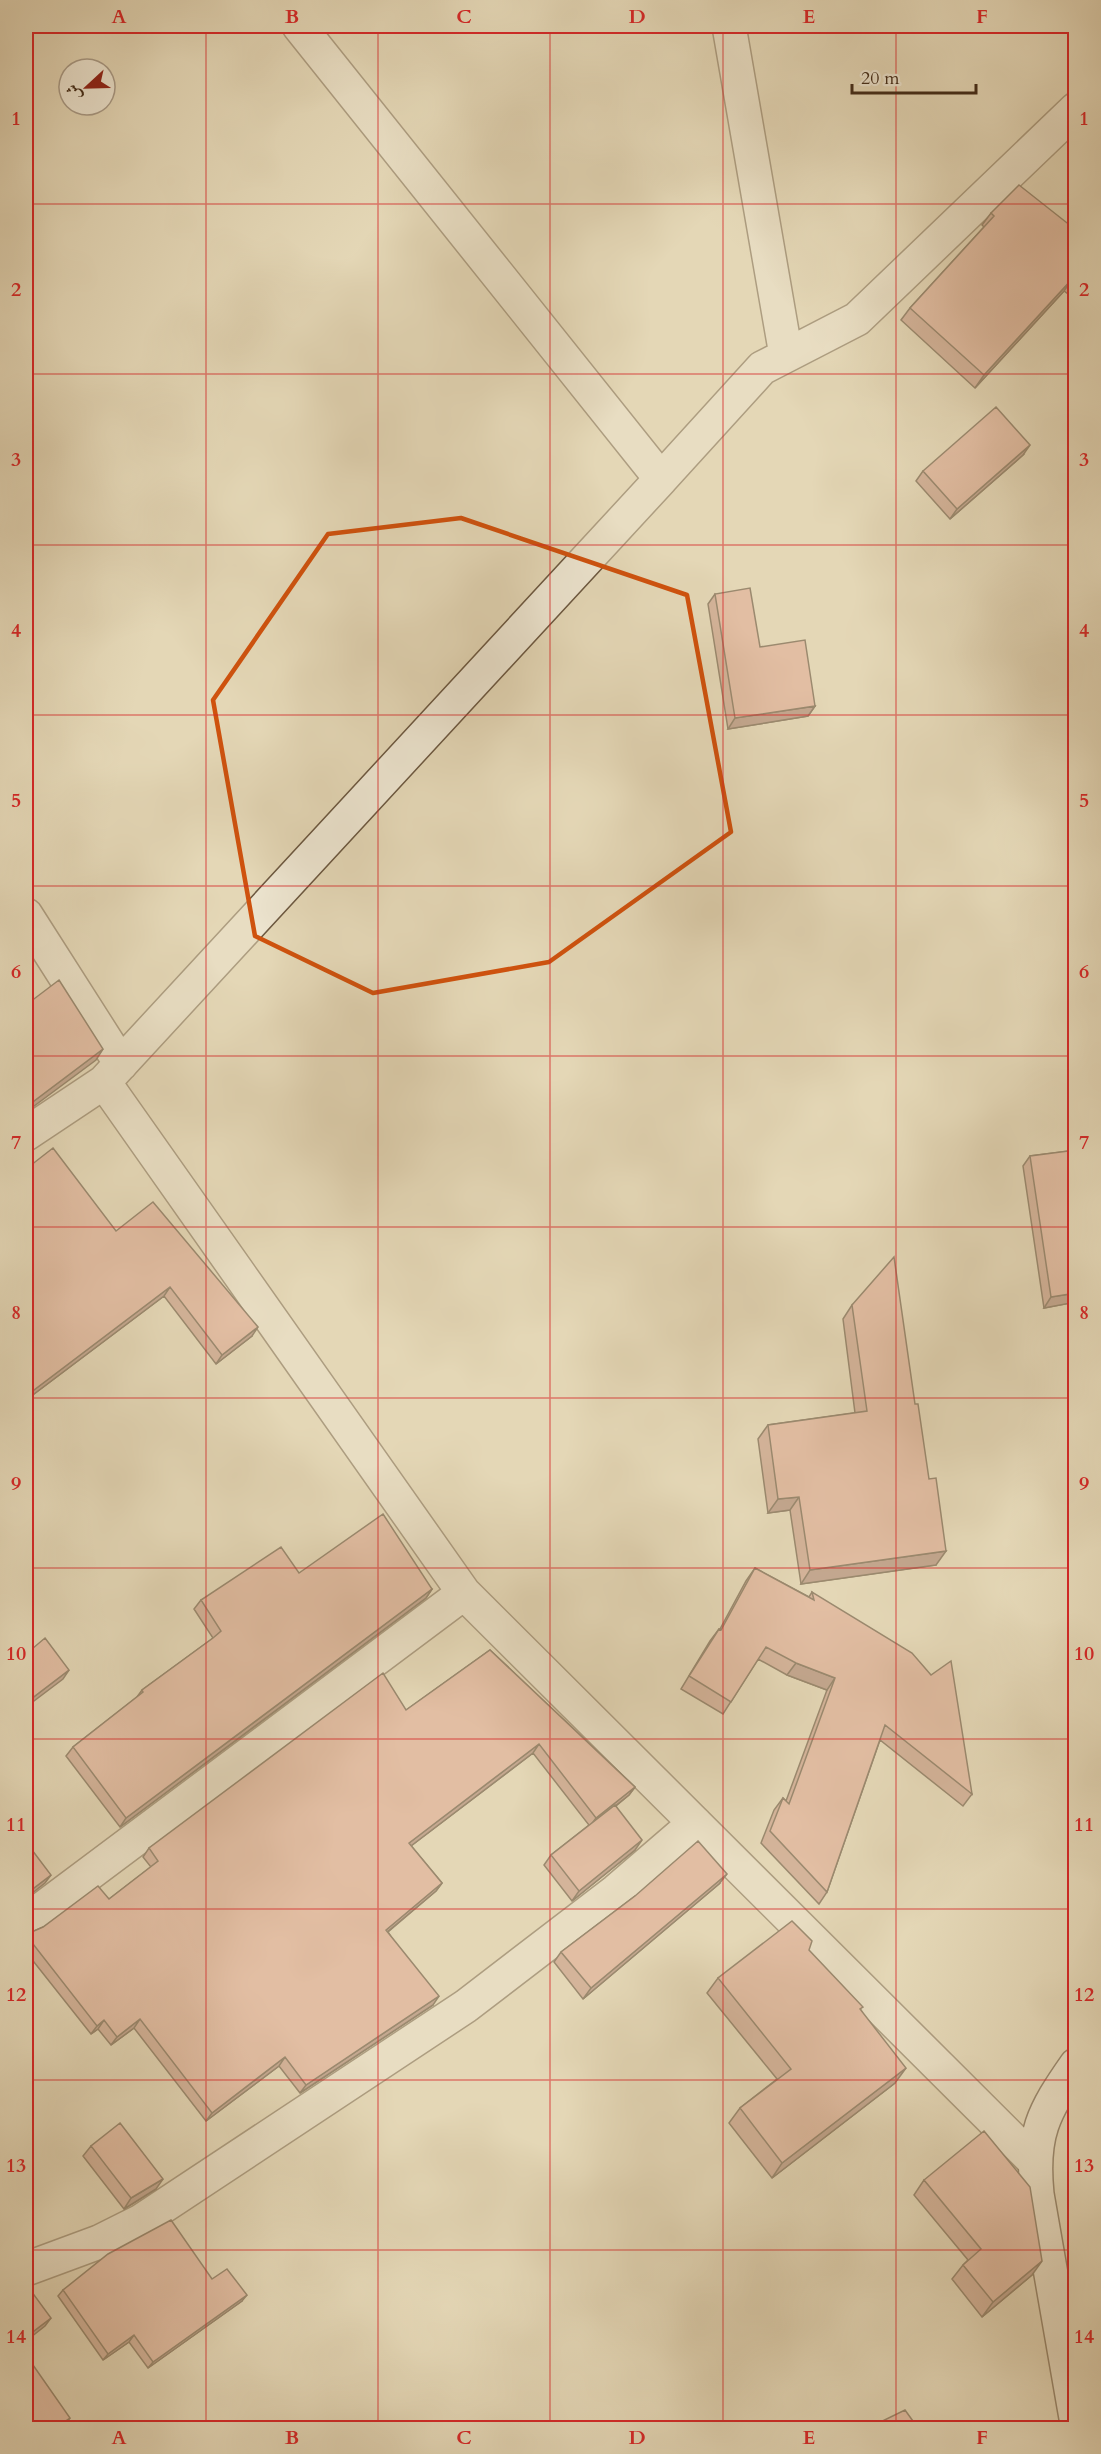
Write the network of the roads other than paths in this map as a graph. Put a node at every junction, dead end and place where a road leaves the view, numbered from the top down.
1 (299, 26) edge
2 (729, 26) edge
3 (1076, 109) edge
4 (786, 355) junction
5 (661, 479) junction
6 (26, 915) edge
7 (113, 1073) junction
8 (26, 1134) edge
9 (464, 1593) junction
10 (695, 1823) junction
11 (26, 1921) edge
12 (1076, 2065) edge
13 (1034, 2161) junction
14 (26, 2269) edge
15 (1076, 2418) edge

1 - 5 street
2 - 4 street
3 - 4 street
4 - 5 street
5 - 7 street
6 - 7 street
7 - 8 street
7 - 9 street
9 - 10 street
9 - 11 street
10 - 13 street
10 - 14 street
12 - 13 street
13 - 15 street

